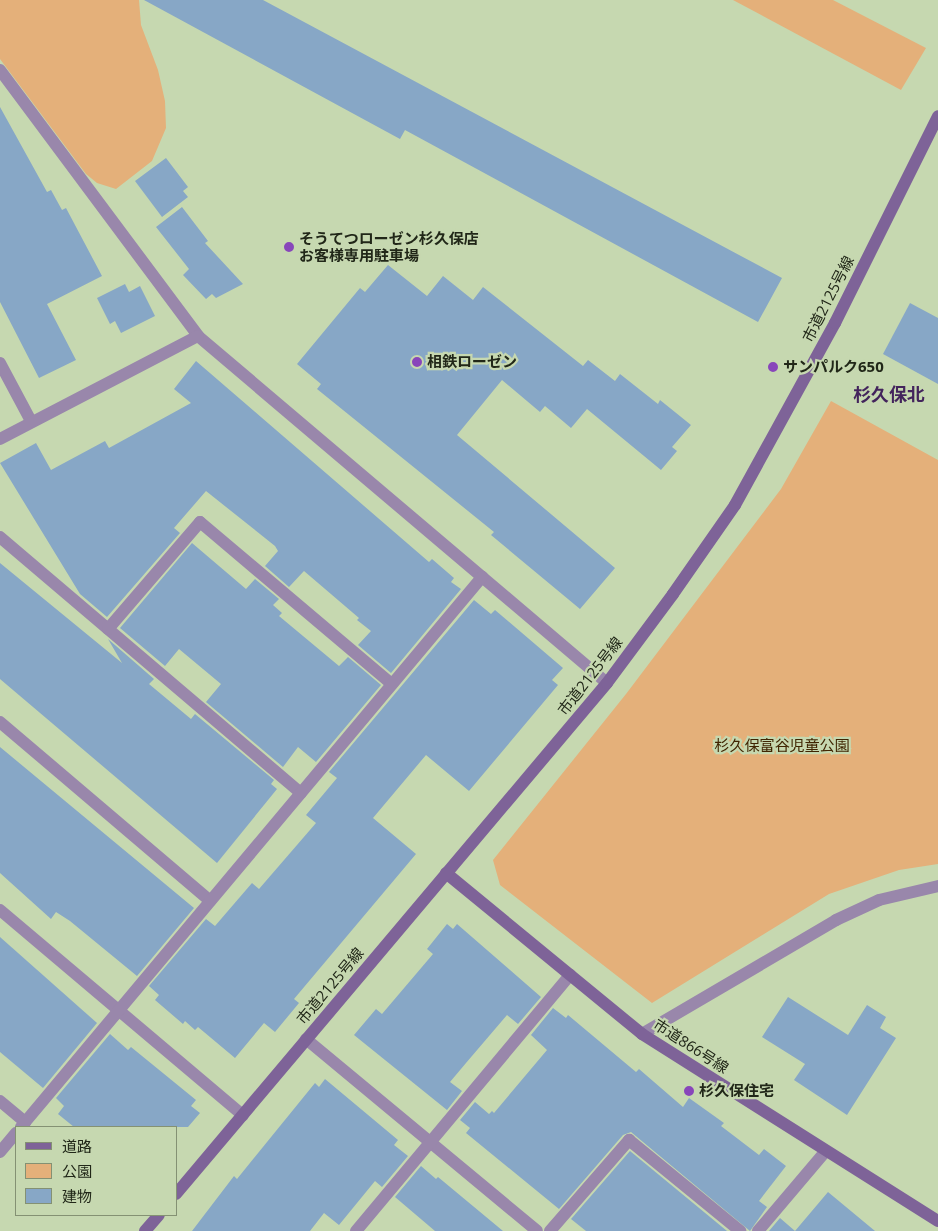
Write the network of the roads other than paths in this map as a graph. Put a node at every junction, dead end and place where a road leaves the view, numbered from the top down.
1 (0, 70) edge
2 (938, 116) edge
3 (198, 336) junction
4 (0, 363) edge
5 (31, 421) junction
6 (0, 440) edge
7 (0, 537) edge
8 (482, 577) junction
9 (108, 628) junction
10 (607, 683) junction
11 (392, 684) junction
12 (0, 722) edge
13 (301, 793) junction
14 (446, 872) junction
15 (938, 886) edge
16 (210, 901) junction
17 (0, 910) edge
18 (570, 975) junction
19 (119, 1010) junction
20 (642, 1034) junction
21 (306, 1039) junction
22 (0, 1101) edge
23 (242, 1115) junction
24 (23, 1125) edge
25 (15, 1134) edge
26 (430, 1142) junction
27 (0, 1152) edge
28 (825, 1152) junction
29 (178, 1192) edge
30 (158, 1216) edge
31 (938, 1221) edge
32 (145, 1231) edge
33 (356, 1231) edge
34 (537, 1231) edge
35 (550, 1231) edge
36 (740, 1231) edge
37 (758, 1231) edge

1 - 3 street
2 - 10 street, 市道2125号線
3 - 5 street
3 - 8 street
4 - 5 street
5 - 6 street
7 - 9 street
8 - 10 street
8 - 11 street
9 - 11 street
9 - 13 street
10 - 14 street, 市道2125号線
11 - 13 street
12 - 16 street
13 - 16 street
14 - 18 street, 市道866号線
14 - 21 street, 市道2125号線
15 - 20 street
16 - 19 street
17 - 19 street
18 - 20 street, 市道866号線
18 - 26 street
19 - 23 street
19 - 24 street
20 - 28 street, 市道866号線
21 - 23 street, 市道2125号線
21 - 26 street
22 - 24 street
23 - 29 street, 市道2125号線
25 - 27 street
26 - 33 street
26 - 34 street
28 - 31 street, 市道866号線
28 - 37 street
30 - 32 street
35 - 36 street

